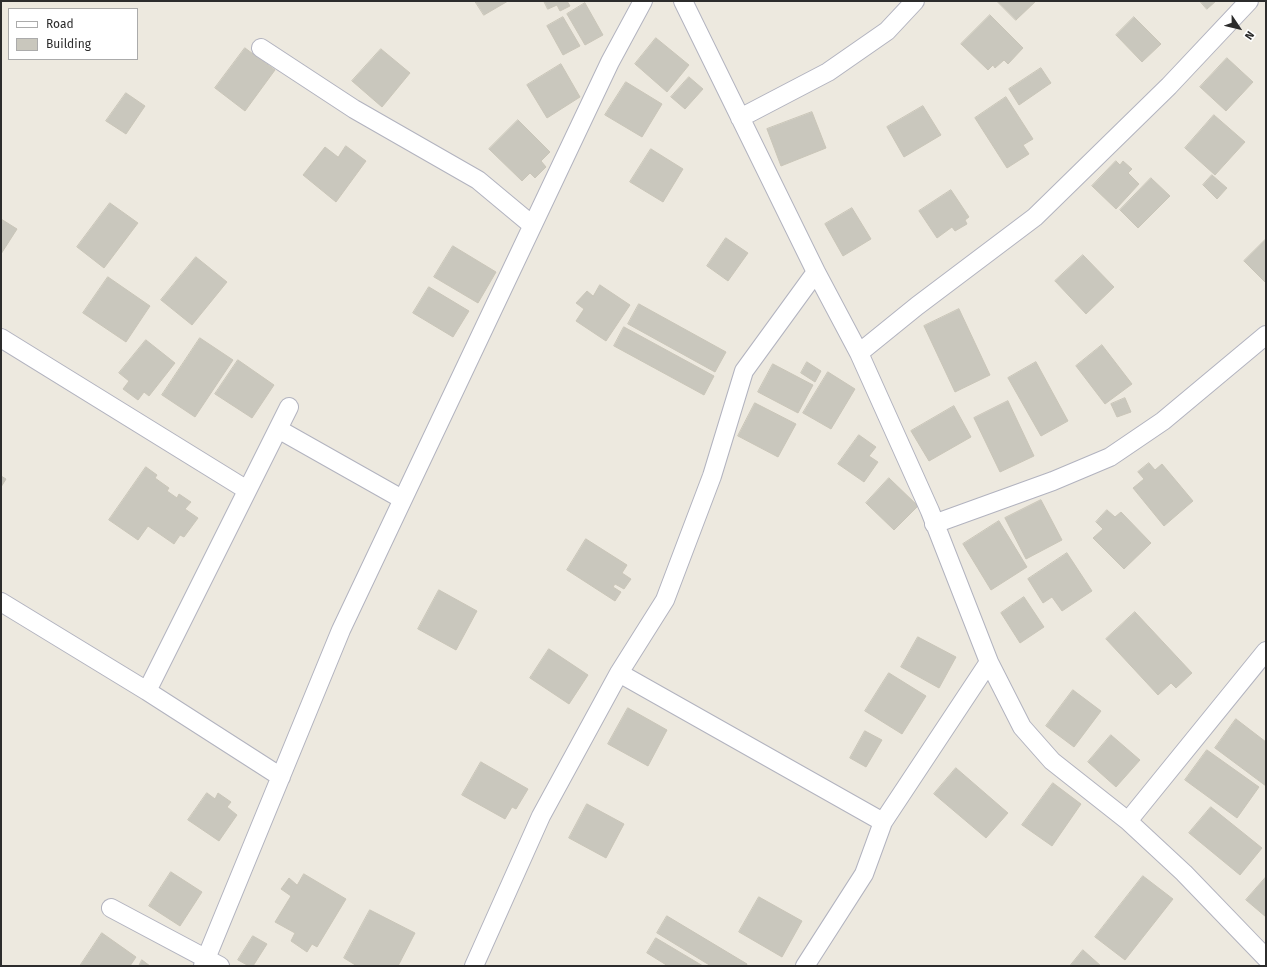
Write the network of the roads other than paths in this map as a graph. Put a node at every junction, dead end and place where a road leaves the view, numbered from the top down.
1 (643, 1) edge
2 (683, 1) edge
3 (915, 1) edge
4 (1249, 1) edge
5 (261, 48) dead end
6 (740, 118) junction
7 (532, 226) junction
8 (816, 272) junction
9 (1266, 335) edge
10 (1, 338) edge
11 (859, 353) junction
12 (289, 407) dead end
13 (278, 429) junction
14 (247, 490) junction
15 (402, 499) junction
16 (934, 524) junction
17 (1, 602) edge
18 (1266, 651) edge
19 (989, 662) junction
20 (619, 673) junction
21 (147, 691) junction
22 (281, 777) junction
23 (1128, 821) junction
24 (883, 822) junction
25 (111, 908) dead end
26 (1266, 958) edge
27 (210, 964) edge
28 (474, 966) edge
29 (805, 966) edge

1 - 7 street
2 - 6 street
3 - 6 street
4 - 11 street
5 - 7 street
6 - 8 street
7 - 15 street
8 - 11 street
8 - 20 street
9 - 16 street
10 - 14 street
11 - 16 street
12 - 13 street
13 - 14 street
13 - 15 street
14 - 21 street
15 - 22 street
16 - 19 street
17 - 21 street
18 - 23 street
19 - 23 street
19 - 24 street
20 - 24 street
20 - 28 street
21 - 22 street
22 - 27 street
23 - 26 street
24 - 29 street
25 - 27 street

